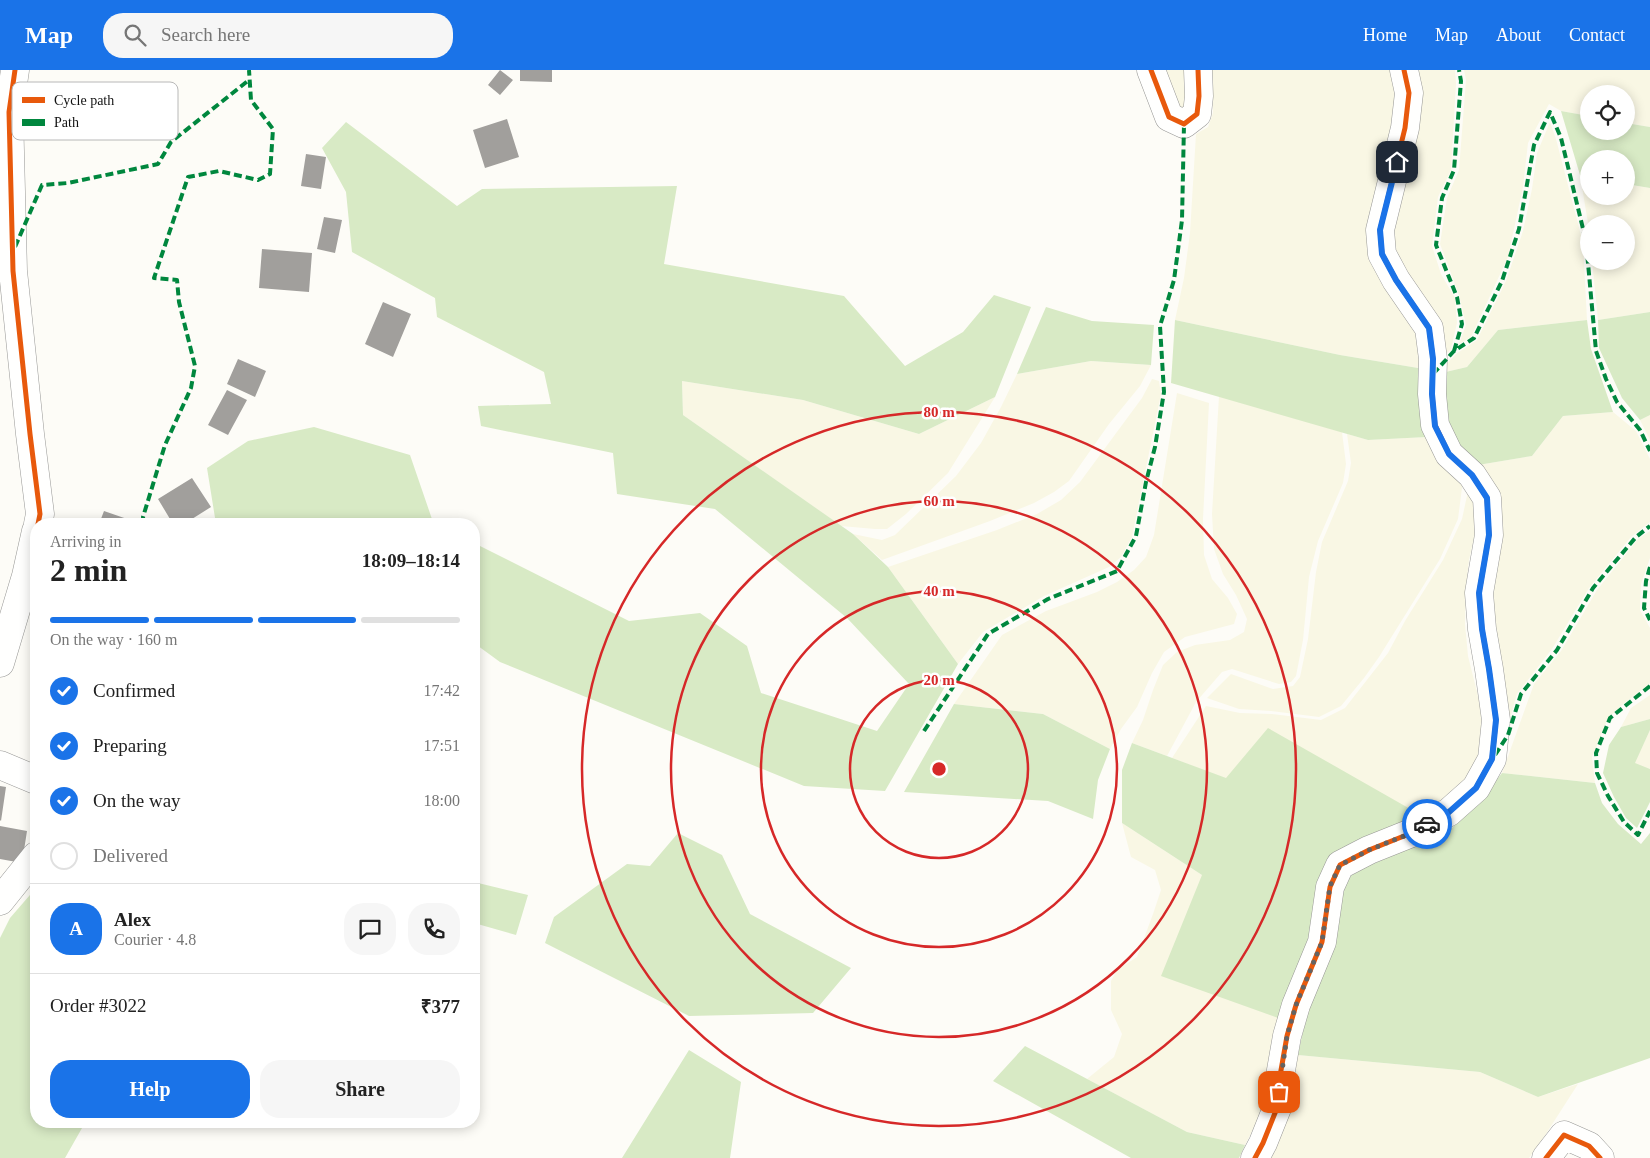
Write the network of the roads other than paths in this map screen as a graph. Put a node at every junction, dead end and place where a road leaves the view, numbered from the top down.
1 (1151, 70) edge
2 (1198, 70) edge
3 (1404, 70) edge
4 (12, 91) edge
5 (39, 518) edge
6 (30, 558) edge
7 (0, 663) edge
8 (0, 765) edge
9 (30, 778) edge
10 (30, 864) edge
11 (0, 901) edge
12 (1255, 1158) edge
13 (1546, 1158) edge
14 (1600, 1158) edge

1 - 2 street
3 - 12 street
4 - 5 street
6 - 7 street
8 - 9 street
10 - 11 street
13 - 14 street

